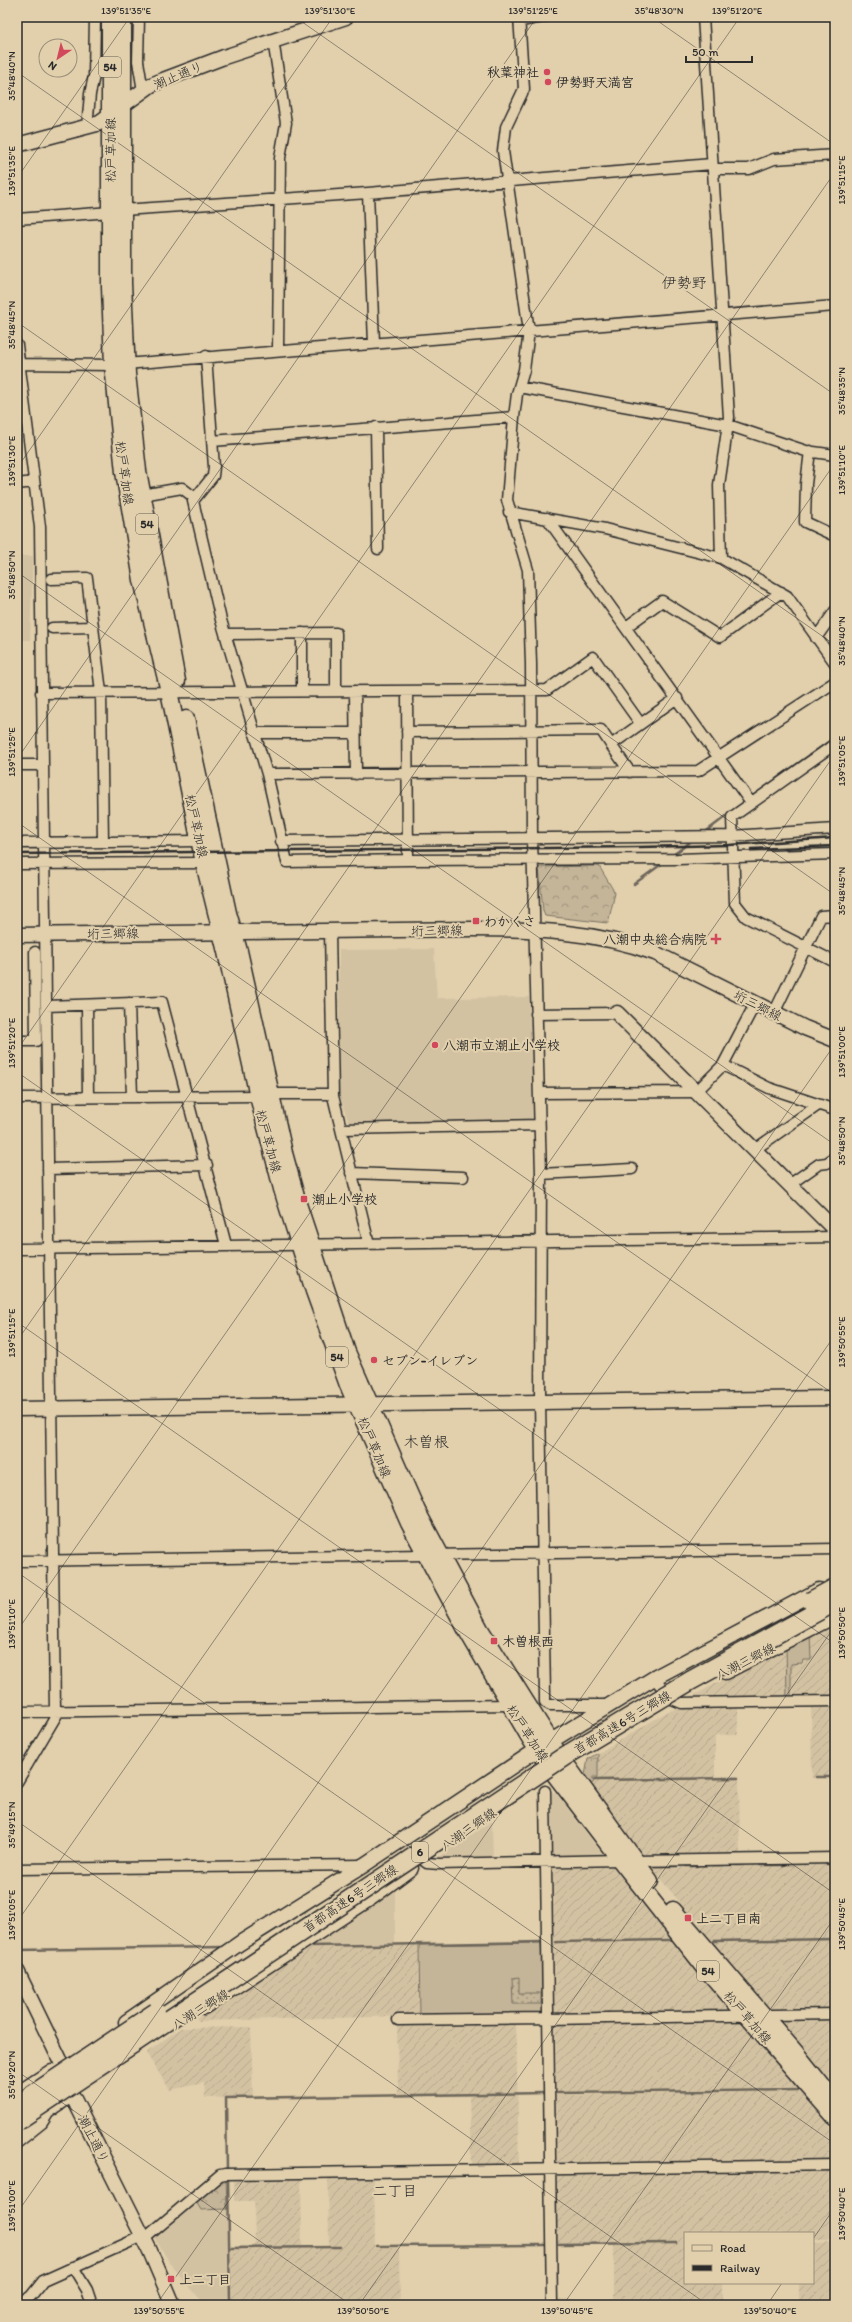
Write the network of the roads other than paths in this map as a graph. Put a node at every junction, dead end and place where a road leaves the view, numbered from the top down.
1 (95, 17) edge
2 (110, 17) edge
3 (122, 17) edge
4 (139, 17) edge
5 (346, 17) edge
6 (544, 17) edge
7 (702, 17) edge
8 (519, 19) edge
9 (273, 40) junction
10 (144, 91) junction
11 (116, 112) junction
12 (87, 128) junction
13 (17, 145) edge
14 (835, 155) edge
15 (712, 167) junction
16 (508, 181) junction
17 (368, 193) junction
18 (279, 199) junction
19 (117, 211) junction
20 (17, 219) edge
21 (835, 306) edge
22 (723, 315) junction
23 (529, 331) junction
24 (374, 343) junction
25 (17, 345) edge
26 (278, 350) junction
27 (206, 356) junction
28 (18, 364) edge
29 (120, 364) junction
30 (519, 387) junction
31 (514, 417) junction
32 (728, 425) junction
33 (376, 427) junction
34 (212, 441) junction
35 (810, 451) junction
36 (835, 455) edge
37 (34, 482) junction
38 (17, 484) edge
39 (142, 495) junction
40 (195, 498) junction
41 (509, 512) junction
42 (547, 518) junction
43 (835, 536) edge
44 (378, 548) dead end
45 (721, 558) junction
46 (50, 579) dead end
47 (782, 592) junction
48 (835, 611) edge
49 (93, 627) junction
50 (626, 627) junction
51 (52, 628) dead end
52 (302, 633) junction
53 (225, 634) junction
54 (816, 638) junction
55 (835, 663) edge
56 (835, 682) edge
57 (174, 691) junction
58 (302, 691) junction
59 (336, 691) junction
60 (355, 691) junction
61 (407, 691) junction
62 (530, 691) junction
63 (101, 692) junction
64 (242, 692) junction
65 (41, 693) junction
66 (677, 698) junction
67 (640, 723) junction
68 (531, 731) junction
69 (407, 732) junction
70 (254, 733) junction
71 (355, 733) junction
72 (835, 744) edge
73 (611, 745) junction
74 (719, 758) junction
75 (17, 765) edge
76 (42, 765) junction
77 (532, 772) junction
78 (630, 772) junction
79 (408, 773) junction
80 (267, 774) junction
81 (356, 774) junction
82 (748, 800) junction
83 (835, 829) edge
84 (732, 836) junction
85 (532, 838) junction
86 (408, 839) junction
87 (200, 841) junction
88 (282, 841) junction
89 (103, 842) junction
90 (17, 843) edge
91 (42, 843) junction
92 (835, 854) edge
93 (733, 857) junction
94 (408, 860) junction
95 (533, 861) junction
96 (204, 863) junction
97 (17, 864) edge
98 (44, 864) junction
99 (835, 915) edge
100 (536, 930) junction
101 (228, 932) junction
102 (330, 932) junction
103 (44, 934) junction
104 (17, 935) edge
105 (805, 948) junction
106 (35, 952) dead end
107 (835, 962) edge
108 (129, 1003) junction
109 (755, 1004) junction
110 (87, 1005) junction
111 (46, 1006) junction
112 (617, 1013) joint
113 (774, 1013) junction
114 (536, 1014) junction
115 (835, 1040) edge
116 (17, 1041) edge
117 (41, 1041) junction
118 (723, 1065) junction
119 (696, 1092) junction
120 (539, 1093) junction
121 (333, 1094) junction
122 (264, 1095) junction
123 (132, 1096) junction
124 (189, 1096) junction
125 (47, 1097) junction
126 (88, 1097) junction
127 (17, 1098) edge
128 (817, 1106) junction
129 (835, 1110) edge
130 (539, 1125) junction
131 (342, 1129) junction
132 (754, 1150) junction
133 (835, 1157) edge
134 (206, 1165) junction
135 (48, 1168) junction
136 (632, 1169) dead end
137 (351, 1173) junction
138 (541, 1174) junction
139 (463, 1177) dead end
140 (789, 1185) junction
141 (835, 1230) edge
142 (835, 1237) edge
143 (542, 1242) junction
144 (368, 1244) junction
145 (226, 1245) junction
146 (305, 1245) junction
147 (17, 1249) edge
148 (48, 1249) junction
149 (835, 1398) edge
150 (540, 1401) junction
151 (363, 1404) junction
152 (50, 1408) junction
153 (17, 1409) edge
154 (835, 1549) edge
155 (543, 1554) junction
156 (433, 1556) junction
157 (52, 1560) junction
158 (17, 1561) edge
159 (835, 1582) edge
160 (835, 1588) edge
161 (835, 1602) edge
162 (835, 1616) edge
163 (654, 1678) junction
164 (672, 1699) junction
165 (835, 1701) edge
166 (510, 1705) junction
167 (611, 1705) junction
168 (57, 1711) junction
169 (17, 1712) edge
170 (552, 1757) junction
171 (17, 1782) edge
172 (545, 1791) dead end
173 (399, 1842) junction
174 (835, 1858) edge
175 (627, 1860) junction
176 (546, 1862) junction
177 (419, 1863) junction
178 (364, 1865) junction
179 (17, 1869) edge
180 (17, 1971) edge
181 (835, 2014) edge
182 (745, 2015) junction
183 (764, 2015) junction
184 (548, 2018) junction
185 (398, 2020) dead end
186 (62, 2064) junction
187 (20, 2089) edge
188 (72, 2095) junction
189 (835, 2102) edge
190 (17, 2105) edge
191 (52, 2109) junction
192 (835, 2117) edge
193 (17, 2120) edge
194 (17, 2132) edge
195 (17, 2143) edge
196 (835, 2165) edge
197 (551, 2170) junction
198 (143, 2238) junction
199 (73, 2267) junction
200 (18, 2305) edge
201 (92, 2305) edge
202 (173, 2305) edge
203 (552, 2305) edge

1 - 12 street
2 - 11 main road, 松戸草加線 / 54
3 - 11 main road, 松戸草加線 / 54
4 - 10 street
5 - 9 street, 潮止通り
6 - 8 street
7 - 15 street
8 - 16 street
9 - 10 street, 潮止通り
9 - 18 street
10 - 11 street, 潮止通り
11 - 12 street, 潮止通り
11 - 19 main road, 松戸草加線 / 54
12 - 13 street, 潮止通り
14 - 15 street
15 - 16 street
15 - 22 street
16 - 17 street
16 - 23 street
17 - 18 street
17 - 24 street
18 - 19 street
18 - 26 street
19 - 20 street
19 - 29 main road, 松戸草加線 / 54
21 - 22 street
22 - 23 street
22 - 32 street
23 - 24 street
23 - 30 street
24 - 26 street
25 - 28 street
26 - 27 street
27 - 29 street
27 - 34 street
28 - 29 street
28 - 37 street
29 - 39 main road, 松戸草加線 / 54
29 - 57 main road, 松戸草加線 / 54
30 - 31 street
30 - 32 street
31 - 33 street
31 - 41 street
32 - 35 street
32 - 45 street
33 - 34 street
33 - 44 street
34 - 40 street
35 - 36 street
35 - 43 street
37 - 38 street
37 - 65 street
39 - 40 street
39 - 57 main road, 松戸草加線 / 54
40 - 53 street
41 - 42 street
41 - 62 street
42 - 45 street
42 - 50 street
45 - 47 street
46 - 49 street
47 - 50 street
47 - 54 street
48 - 54 street
49 - 51 street
49 - 63 street
50 - 66 street
52 - 53 street
52 - 58 street
52 - 59 street
53 - 64 street
54 - 55 street
56 - 74 street
57 - 63 street
57 - 64 street
57 - 87 main road, 松戸草加線 / 54
57 - 101 main road, 松戸草加線 / 54
58 - 59 street
58 - 64 street
59 - 60 street
60 - 61 street
60 - 71 street
61 - 62 street
61 - 69 street
62 - 67 street
62 - 68 street
63 - 65 street
63 - 89 street
64 - 70 street
65 - 76 street
66 - 67 street
66 - 74 street
67 - 73 street
68 - 69 street
68 - 73 street
68 - 77 street
69 - 79 street
70 - 71 street
70 - 80 street
71 - 81 street
72 - 82 street
73 - 78 street
74 - 78 street
74 - 82 street
75 - 76 street
76 - 91 street
77 - 78 street
77 - 79 street
77 - 85 street
79 - 81 street
79 - 86 street
80 - 81 street
80 - 88 street
82 - 84 street
83 - 84 street
84 - 85 street
84 - 93 street
85 - 86 street
85 - 95 street
86 - 88 street
86 - 94 street
87 - 89 street
87 - 96 main road, 松戸草加線 / 54
88 - 94 street
89 - 91 street
90 - 91 street
91 - 98 street
92 - 93 street
93 - 95 street
93 - 105 street
94 - 95 street
95 - 100 street
96 - 98 street
96 - 101 main road, 松戸草加線 / 54
97 - 98 street
98 - 103 street
99 - 105 street
100 - 102 street, 垳三郷線
100 - 109 street, 垳三郷線
100 - 114 street
101 - 102 street, 垳三郷線
101 - 103 street, 垳三郷線
101 - 122 main road, 松戸草加線 / 54
102 - 121 street
103 - 104 street, 垳三郷線
103 - 111 street
105 - 107 street
105 - 113 street
106 - 117 street
108 - 110 street
108 - 123 street
108 - 124 street
109 - 113 street, 垳三郷線
109 - 118 street
110 - 111 street
110 - 126 street
111 - 117 street
112 - 114 street
112 - 119 street
113 - 115 street, 垳三郷線
114 - 120 street
116 - 117 street
117 - 125 street
118 - 119 street
118 - 128 street
119 - 120 street
119 - 132 street
120 - 130 street
121 - 122 street
121 - 131 street
122 - 124 street
122 - 146 main road, 松戸草加線 / 54
123 - 124 street
123 - 126 street
124 - 134 street
125 - 126 street
125 - 127 street
125 - 135 street
128 - 129 street
128 - 132 street
130 - 131 street
130 - 138 street
131 - 137 street
132 - 140 street
133 - 140 street
134 - 135 street
134 - 145 street
135 - 148 street
136 - 138 street
137 - 139 street
137 - 144 street
138 - 143 street
140 - 141 street
142 - 143 street
143 - 144 street
143 - 150 street
144 - 146 street
145 - 146 street
145 - 148 street
146 - 151 main road, 松戸草加線 / 54
147 - 148 street
148 - 152 street
149 - 150 street
150 - 151 street
150 - 155 street
151 - 152 street
151 - 156 main road, 松戸草加線 / 54
152 - 153 street
152 - 157 street
154 - 155 street
155 - 156 street
155 - 167 street
156 - 157 street
156 - 166 main road, 松戸草加線 / 54
156 - 170 main road, 松戸草加線 / 54
157 - 158 street
157 - 168 street
159 - 163 street, 八潮三郷線
160 - 190 highway, 首都高速6号三郷線 / 6, bridge
161 - 193 highway, 首都高速6号三郷線 / 6, bridge
162 - 164 street, 八潮三郷線
163 - 164 street
163 - 167 street, 八潮三郷線
164 - 165 street
164 - 170 street, 八潮三郷線
166 - 168 street
166 - 170 main road, 松戸草加線 / 54
167 - 170 street, 八潮三郷線
168 - 169 street
168 - 171 street
170 - 173 street, 八潮三郷線
170 - 175 main road, 松戸草加線 / 54
170 - 177 street, 八潮三郷線
172 - 176 street
173 - 177 street
173 - 178 street, 八潮三郷線
174 - 175 street
175 - 176 street
175 - 182 main road, 松戸草加線 / 54
175 - 183 main road, 松戸草加線 / 54
176 - 177 street
176 - 184 street
177 - 188 street, 八潮三郷線
178 - 179 street
178 - 186 street, 八潮三郷線
180 - 186 street, 潮止通り
181 - 183 street
182 - 183 street
182 - 184 street
182 - 192 main road, 松戸草加線 / 54
183 - 189 main road, 松戸草加線 / 54
184 - 185 street
184 - 197 street
186 - 187 street, 八潮三郷線
186 - 188 street, 潮止通り
188 - 191 street, 八潮三郷線
188 - 198 street, 潮止通り
191 - 194 street, 八潮三郷線
191 - 195 street
196 - 197 street
197 - 198 street
197 - 203 street
198 - 199 street
198 - 202 street, 潮止通り
199 - 200 street
199 - 201 street

